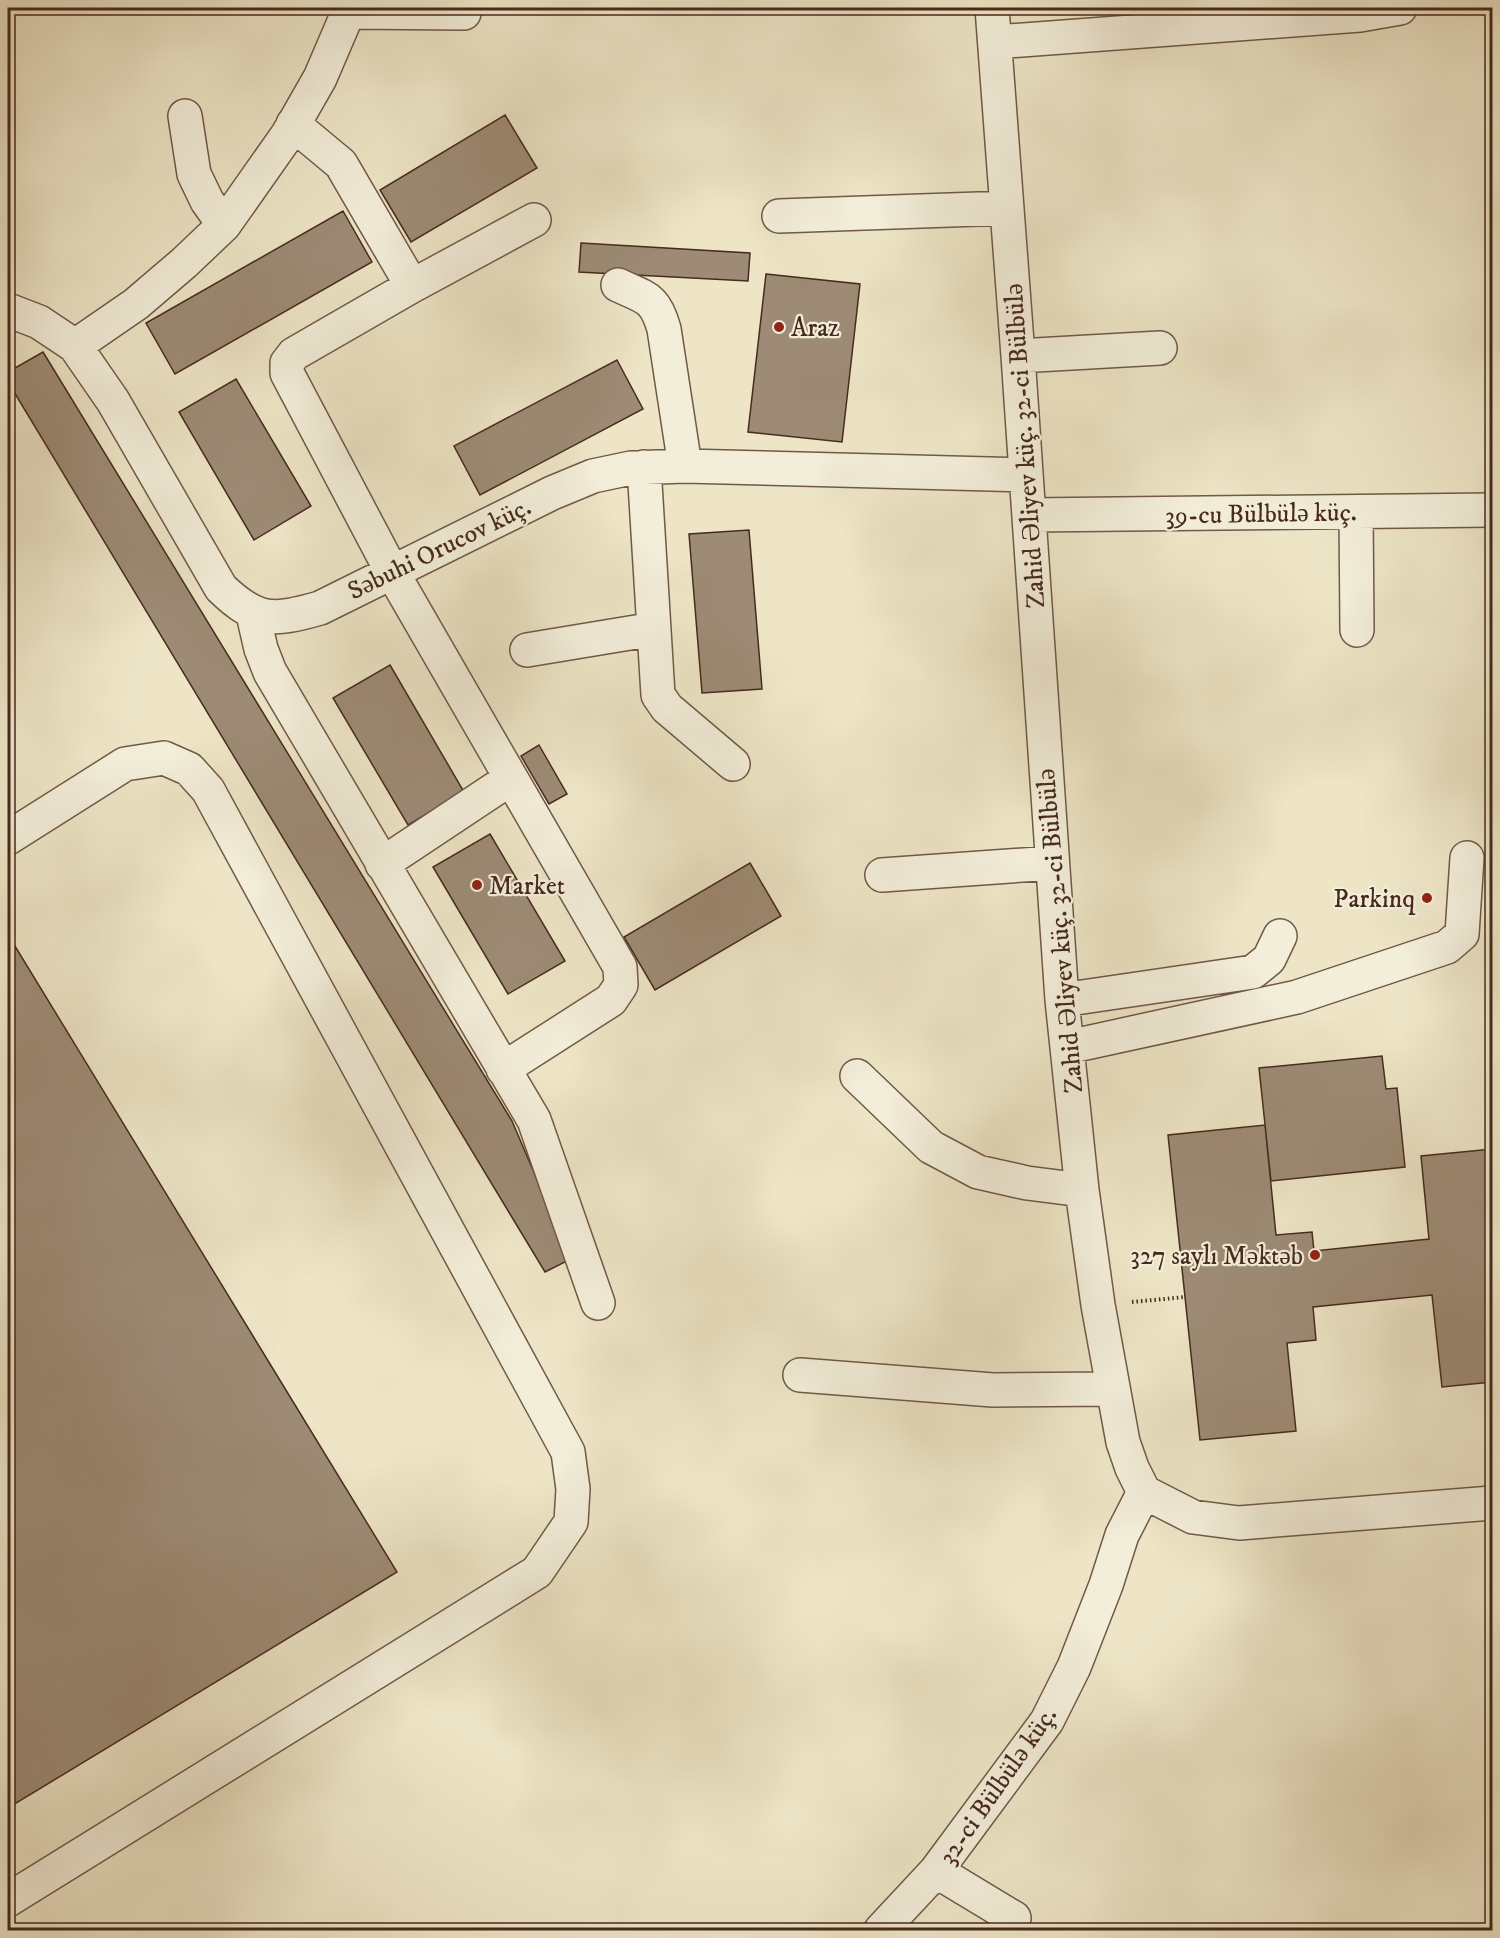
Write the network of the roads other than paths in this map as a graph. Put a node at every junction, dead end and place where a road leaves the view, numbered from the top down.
1 (992, 8) edge
2 (1400, 8) edge
3 (350, 10) edge
4 (464, 13) dead end
5 (995, 42) junction
6 (185, 117) dead end
7 (293, 124) junction
8 (1007, 208) junction
9 (779, 216) dead end
10 (534, 220) dead end
11 (224, 225) junction
12 (618, 285) dead end
13 (412, 286) junction
14 (8, 310) edge
15 (75, 346) junction
16 (1160, 348) dead end
17 (1018, 356) junction
18 (686, 466) junction
19 (644, 467) junction
20 (1025, 475) junction
21 (1492, 510) edge
22 (1356, 512) junction
23 (1029, 515) junction
24 (392, 572) junction
25 (253, 614) junction
26 (654, 630) junction
27 (1357, 630) dead end
28 (527, 650) dead end
29 (733, 764) dead end
30 (510, 779) junction
31 (8, 838) edge
32 (1467, 858) dead end
33 (1052, 863) junction
34 (382, 864) junction
35 (882, 875) dead end
36 (1280, 936) dead end
37 (1062, 1000) junction
38 (1068, 1047) junction
39 (503, 1069) junction
40 (857, 1076) dead end
41 (1082, 1190) junction
42 (598, 1303) dead end
43 (800, 1375) dead end
44 (1113, 1389) junction
45 (1144, 1492) junction
46 (1492, 1503) edge
47 (936, 1871) junction
48 (8, 1900) edge
49 (1014, 1917) dead end
50 (881, 1930) edge

1 - 5 street, Zahid Əliyev küç. 32-ci Bülbülə
2 - 5 street
3 - 4 street
3 - 7 street
5 - 8 street, Zahid Əliyev küç. 32-ci Bülbülə
6 - 11 street
7 - 11 street
7 - 13 street
8 - 9 street
8 - 17 street, Zahid Əliyev küç. 32-ci Bülbülə
10 - 13 street
11 - 15 street
12 - 18 street
13 - 24 street
14 - 15 street
15 - 25 street
16 - 17 street
17 - 20 street, Zahid Əliyev küç. 32-ci Bülbülə
18 - 19 street, Səbuhi Orucov küç.
18 - 20 street, Səbuhi Orucov küç.
19 - 24 street, Səbuhi Orucov küç.
19 - 26 street
20 - 23 street, Zahid Əliyev küç. 32-ci Bülbülə
21 - 22 street, 39-cu Bülbülə küç.
22 - 23 street, 39-cu Bülbülə küç.
22 - 27 street
23 - 33 street, Zahid Əliyev küç. 32-ci Bülbülə
24 - 25 street, Səbuhi Orucov küç.
24 - 30 street
25 - 34 street
26 - 28 street
26 - 29 street
30 - 34 street
30 - 39 street
31 - 48 street
32 - 38 street
33 - 35 street
33 - 37 street, Zahid Əliyev küç. 32-ci Bülbülə
34 - 39 street
36 - 37 street
37 - 38 street, Zahid Əliyev küç. 32-ci Bülbülə
38 - 41 street, Zahid Əliyev küç. 32-ci Bülbülə
39 - 42 street
40 - 41 street
41 - 44 street, Zahid Əliyev küç. 32-ci Bülbülə
43 - 44 street
44 - 45 street, Zahid Əliyev küç. 32-ci Bülbülə
45 - 46 street
45 - 47 street, 32-ci Bülbülə küç.
47 - 49 street
47 - 50 street, 32-ci Bülbülə küç.

